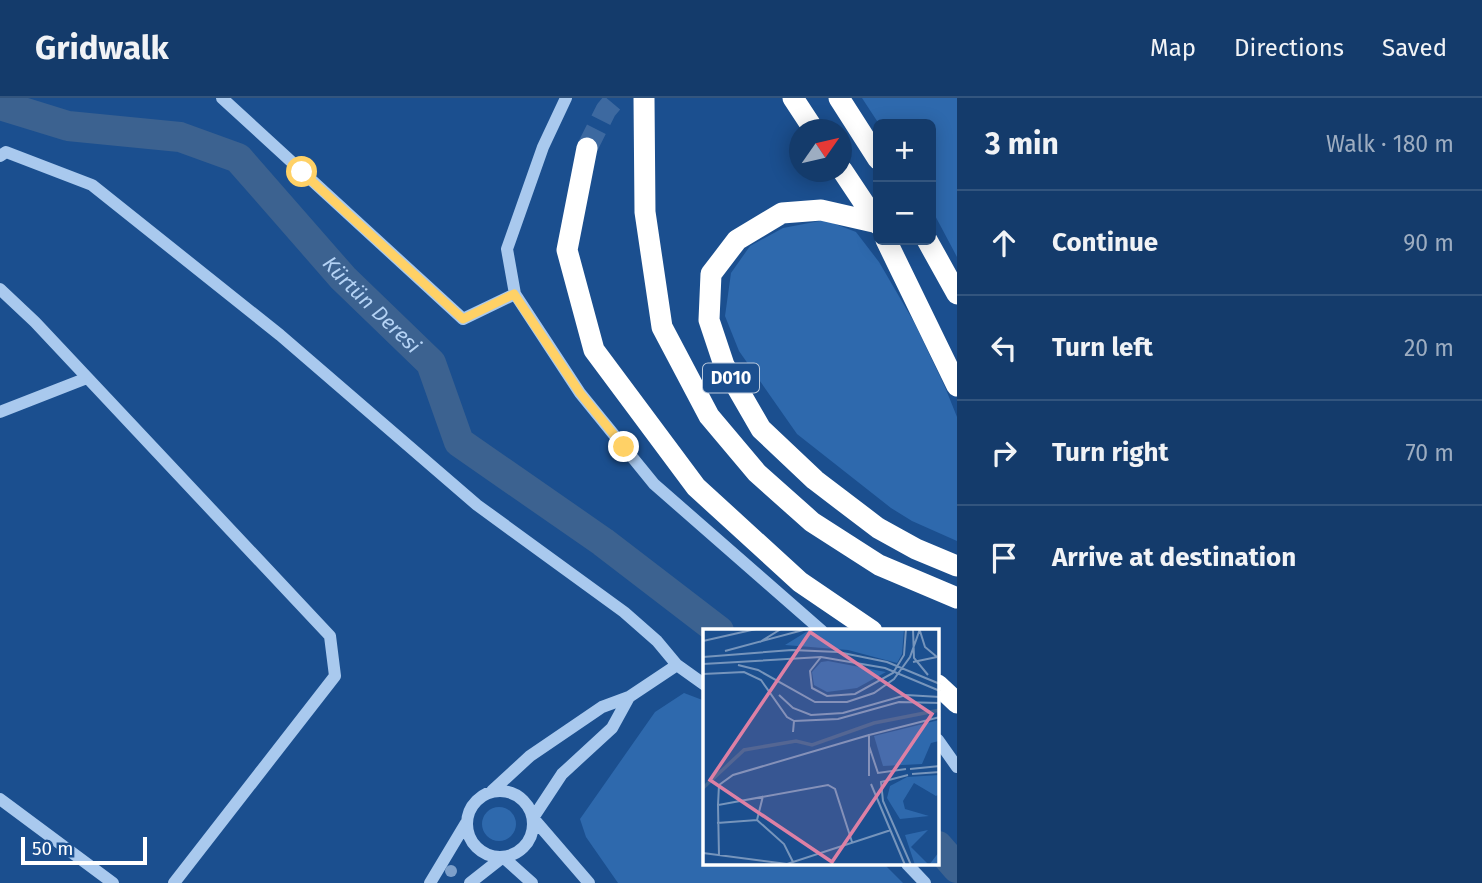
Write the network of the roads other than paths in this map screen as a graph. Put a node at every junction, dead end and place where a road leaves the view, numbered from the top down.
1 (222, 98) edge
2 (566, 98) edge
3 (644, 98) edge
4 (793, 98) edge
5 (839, 98) edge
6 (807, 119) edge
7 (587, 148) tunnel mouth
8 (873, 151) edge
9 (0, 156) edge
10 (850, 182) edge
11 (873, 216) edge
12 (873, 223) edge
13 (888, 245) edge
14 (930, 245) edge
15 (0, 289) edge
16 (957, 293) edge
17 (514, 294) junction
18 (87, 378) junction
19 (957, 386) edge
20 (0, 412) edge
21 (957, 566) edge
22 (957, 598) edge
23 (820, 629) edge
24 (869, 629) edge
25 (677, 666) junction
26 (703, 684) edge
27 (940, 686) edge
28 (629, 697) junction
29 (957, 703) edge
30 (940, 743) edge
31 (957, 767) edge
32 (492, 791) junction
33 (0, 799) edge
34 (533, 818) junction
35 (466, 823) junction
36 (503, 857) junction
37 (909, 866) edge
38 (113, 883) edge
39 (174, 883) edge
40 (430, 883) edge
41 (470, 883) edge
42 (532, 883) edge
43 (589, 883) edge
44 (925, 883) edge

1 - 17 street
2 - 17 street
3 - 22 highway
4 - 6 highway
5 - 8 highway
7 - 24 highway
9 - 25 street
10 - 11 highway
12 - 21 highway, D010
13 - 19 highway
14 - 16 highway
15 - 18 street
17 - 23 street
18 - 20 street
18 - 39 street
25 - 26 street
25 - 28 street
27 - 29 highway
28 - 32 street
28 - 34 street
30 - 31 street
32 - 34 street
32 - 35 street
33 - 38 street
34 - 36 street
34 - 43 street
35 - 36 street
35 - 40 street
36 - 41 street
36 - 42 street
37 - 44 street

